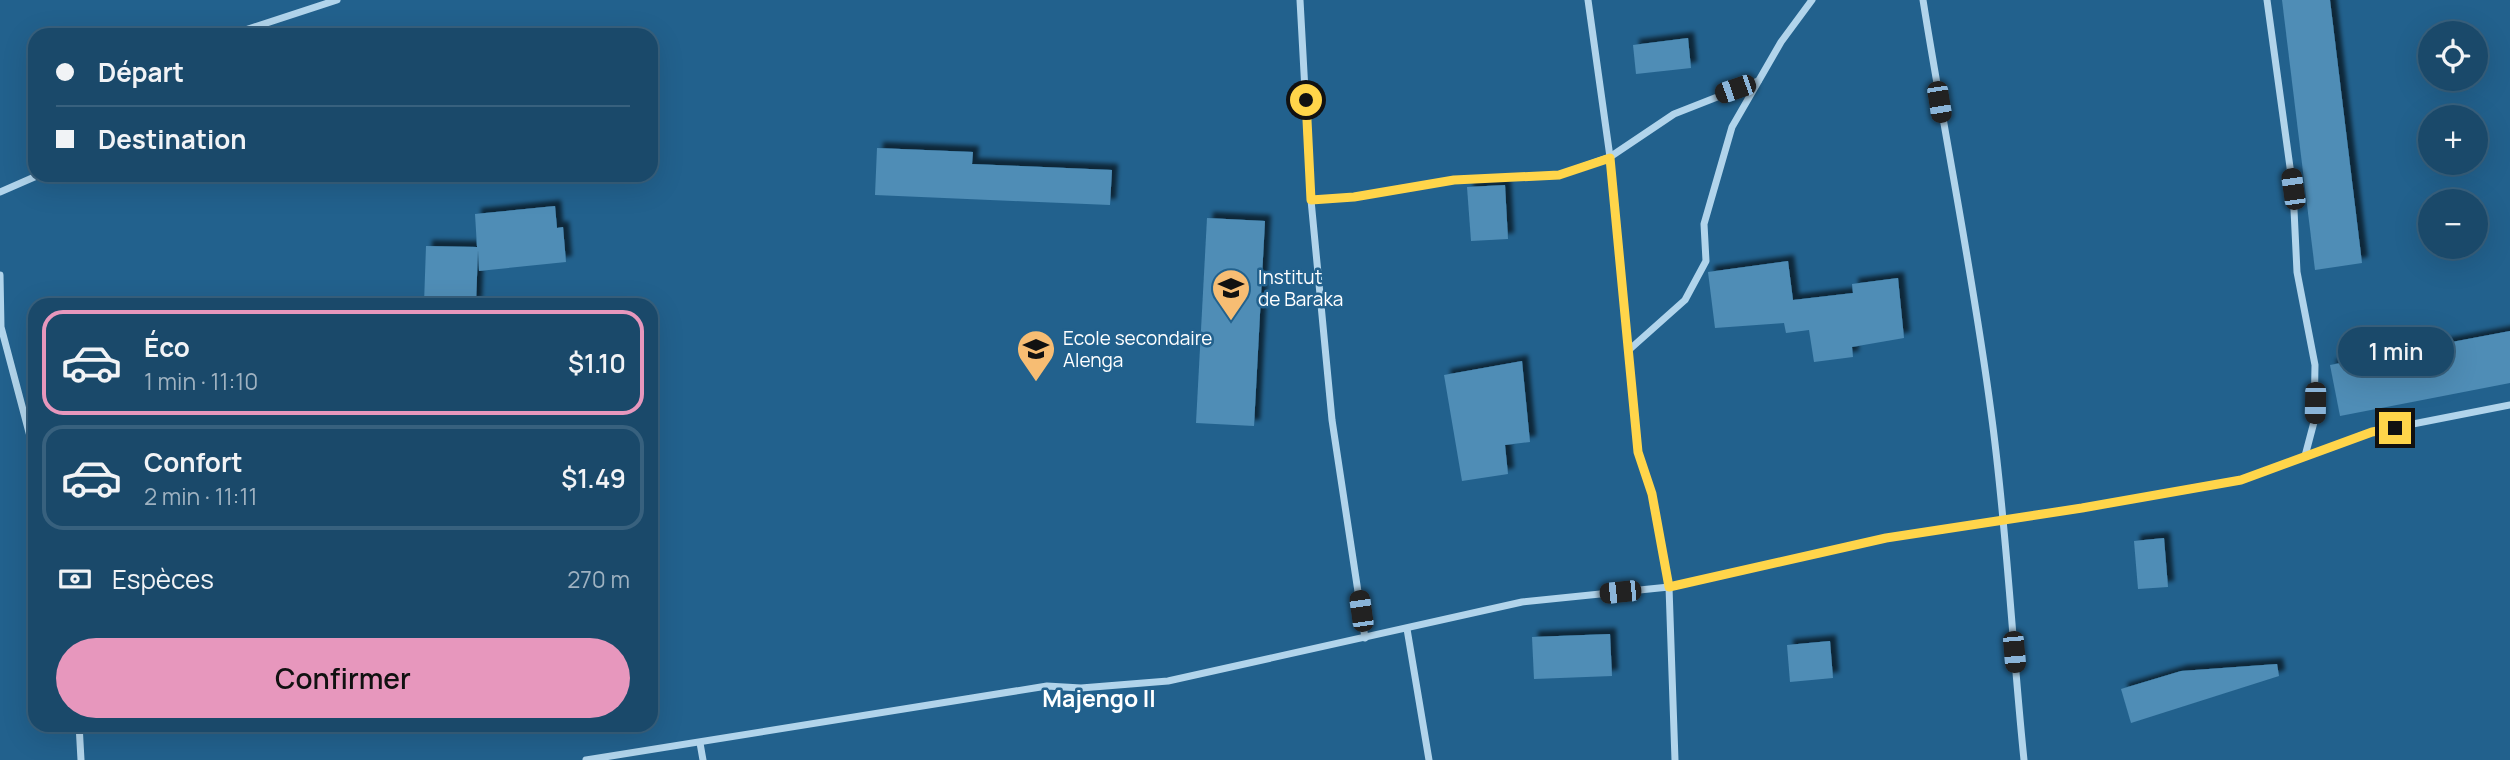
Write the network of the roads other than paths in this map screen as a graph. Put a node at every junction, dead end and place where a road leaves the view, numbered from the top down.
1 (306, 0) edge
2 (337, 0) edge
3 (1300, 0) edge
4 (1588, 0) edge
5 (1812, 0) edge
6 (1923, 0) edge
7 (2267, 0) edge
8 (308, 10) junction
9 (252, 28) edge
10 (1758, 81) junction
11 (1610, 158) junction
12 (28, 180) edge
13 (0, 192) edge
14 (1311, 200) junction
15 (0, 275) edge
16 (0, 328) edge
17 (1630, 349) junction
18 (2510, 405) edge
19 (28, 430) edge
20 (2305, 456) junction
21 (2002, 520) junction
22 (1669, 587) junction
23 (1407, 629) junction
24 (1365, 638) junction
25 (79, 732) edge
26 (700, 743) junction
27 (81, 760) edge
28 (586, 760) edge
29 (703, 760) edge
30 (1429, 760) edge
31 (1675, 760) edge
32 (2024, 760) edge

1 - 8 street
2 - 8 street
3 - 14 street
4 - 11 street
5 - 10 street
6 - 21 street
7 - 20 street
8 - 9 street
10 - 11 street
10 - 17 street
11 - 14 street
11 - 17 street
12 - 13 street
14 - 24 street
15 - 16 street
16 - 19 street
17 - 22 street
18 - 20 street
20 - 21 street
21 - 22 street
21 - 32 street
22 - 23 street
22 - 31 street
23 - 24 street
23 - 30 street
24 - 26 street
25 - 27 street
26 - 28 street
26 - 29 street

